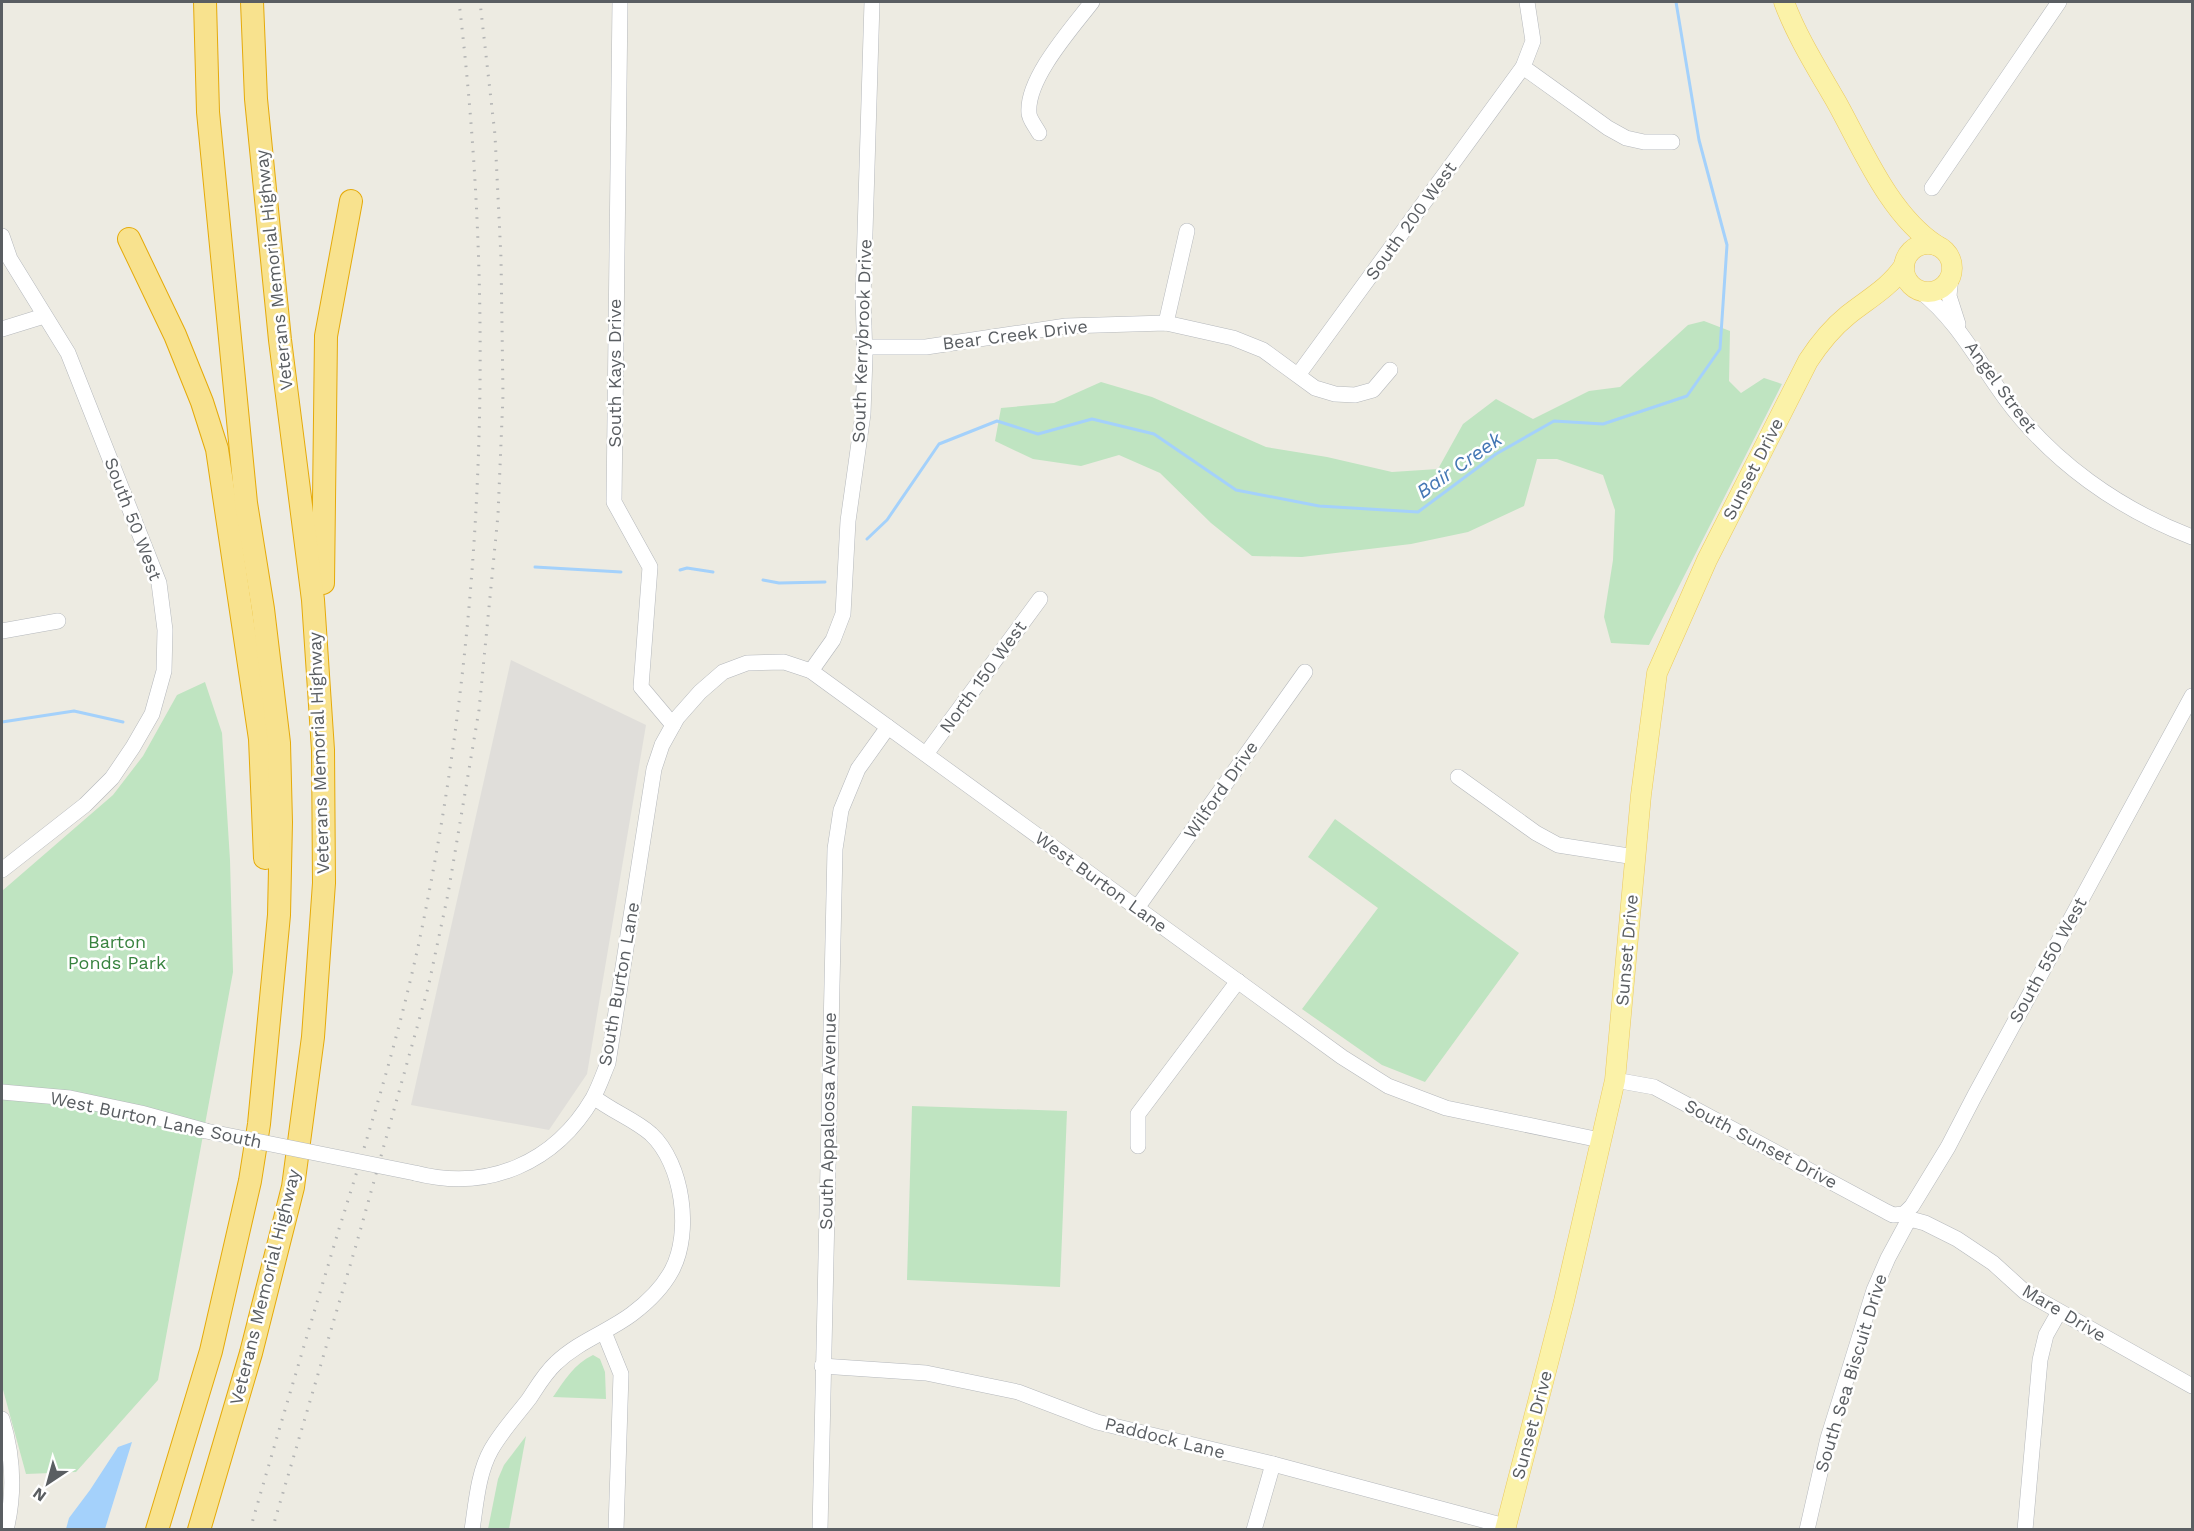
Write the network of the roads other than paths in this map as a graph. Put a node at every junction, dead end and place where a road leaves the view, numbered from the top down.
1 (205, 2) edge
2 (252, 2) edge
3 (620, 2) edge
4 (872, 2) edge
5 (1092, 2) edge
6 (1527, 2) edge
7 (1784, 2) edge
8 (2059, 2) edge
9 (1523, 67) junction
10 (1039, 133) dead end
11 (1672, 142) dead end
12 (1884, 188) junction
13 (1932, 188) dead end
14 (351, 201) dead end
15 (1186, 231) dead end
16 (2, 236) edge
17 (129, 239) dead end
18 (1936, 245) junction
19 (1904, 263) junction
20 (1952, 276) junction
21 (1917, 290) junction
22 (1867, 302) junction
23 (44, 316) junction
24 (1166, 323) junction
25 (2, 329) edge
26 (1961, 332) junction
27 (864, 347) junction
28 (1390, 370) dead end
29 (1298, 375) junction
30 (2193, 537) edge
31 (1040, 599) dead end
32 (58, 621) dead end
33 (2, 631) edge
34 (811, 671) junction
35 (1305, 672) dead end
36 (2193, 696) edge
37 (673, 725) junction
38 (888, 727) junction
39 (323, 750) junction
40 (926, 754) junction
41 (654, 770) joint
42 (1458, 777) dead end
43 (1635, 856) junction
44 (2, 870) edge
45 (1137, 908) junction
46 (1238, 981) junction
47 (1615, 1080) junction
48 (2, 1092) edge
49 (594, 1097) junction
50 (262, 1098) junction
51 (1600, 1140) junction
52 (275, 1144) joint
53 (1137, 1146) dead end
54 (1906, 1217) junction
55 (2059, 1312) junction
56 (604, 1332) junction
57 (822, 1366) junction
58 (2193, 1386) edge
59 (2, 1419) edge
60 (1272, 1464) junction
61 (7, 1504) edge
62 (1505, 1528) edge
63 (6, 1530) edge
64 (157, 1530) edge
65 (199, 1530) edge
66 (472, 1530) edge
67 (616, 1530) edge
68 (820, 1530) edge
69 (1254, 1530) edge
70 (1807, 1530) edge
71 (2025, 1530) edge

1 - 50 highway, Veterans Memorial Highway
2 - 39 highway, Veterans Memorial Highway
3 - 37 street, South Kays Drive
4 - 27 street, South Kerrybrook Drive
5 - 10 street
6 - 9 street, South 200 West
7 - 12 main road
8 - 13 street
9 - 11 street
9 - 29 street, South 200 West
12 - 18 main road
12 - 19 main road
14 - 39 highway
15 - 24 street
16 - 23 street, South 50 West
17 - 50 highway
18 - 19 main road
18 - 20 main road
19 - 21 main road
19 - 22 main road, Sunset Drive
20 - 21 main road
20 - 26 street
21 - 22 main road
21 - 26 street
22 - 43 main road, Sunset Drive
23 - 25 street
23 - 44 street, South 50 West
24 - 27 street, Bear Creek Drive
24 - 29 street, Bear Creek Drive
26 - 30 street, Angel Street
27 - 34 street, South Kerrybrook Drive
28 - 29 street, Bear Creek Drive
31 - 40 street, North 150 West
32 - 33 street
34 - 37 street, West Burton Lane
34 - 38 street, West Burton Lane
35 - 45 street, Wilford Drive
36 - 54 street, South 550 West
37 - 41 street, West Burton Lane
38 - 40 street, West Burton Lane
38 - 57 street, South Appaloosa Avenue
39 - 65 highway, Veterans Memorial Highway
40 - 45 street, West Burton Lane
41 - 49 street, South Burton Lane
42 - 43 street
43 - 47 main road, Sunset Drive
45 - 46 street, West Burton Lane
46 - 51 street, West Burton Lane
46 - 53 street
47 - 51 main road, Sunset Drive
47 - 54 street, South Sunset Drive
48 - 52 street, West Burton Lane South, bridge
49 - 52 street, South Burton Lane, bridge
49 - 56 street
50 - 64 highway, Veterans Memorial Highway
51 - 62 main road, Sunset Drive
54 - 55 street, Mare Drive
54 - 70 street, South Sea Biscuit Drive
55 - 58 street, Mare Drive
55 - 71 street
56 - 66 street
56 - 67 street
57 - 60 street, Paddock Lane
57 - 68 street, South Appaloosa Avenue
59 - 61 street
60 - 62 street, Paddock Lane
60 - 69 street
61 - 63 street

